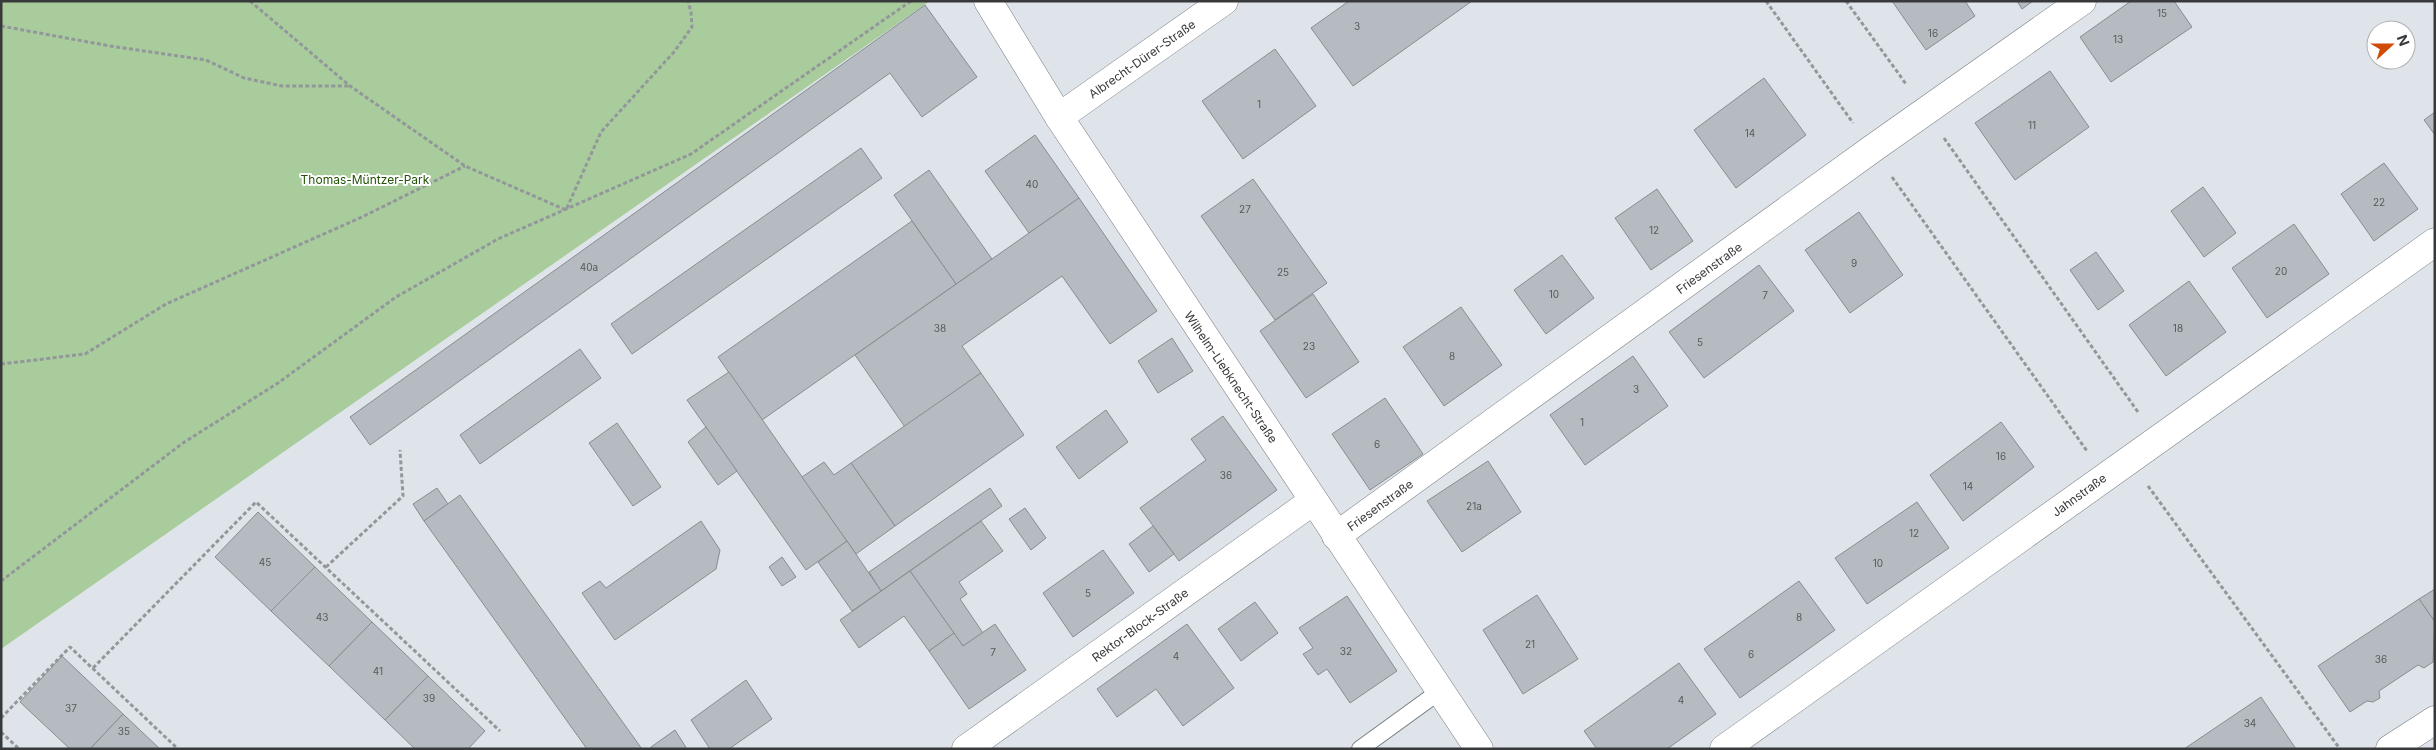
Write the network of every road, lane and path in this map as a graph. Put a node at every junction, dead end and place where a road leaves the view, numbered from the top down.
1 (250, 1) edge
2 (688, 1) edge
3 (911, 1) edge
4 (988, 1) edge
5 (1224, 1) edge
6 (1766, 1) edge
7 (1846, 1) edge
8 (2082, 1) edge
9 (1, 26) edge
10 (350, 86) junction
11 (1926, 112) junction
12 (1059, 117) junction
13 (1872, 149) junction
14 (465, 166) junction
15 (566, 210) junction
16 (2435, 242) edge
17 (1, 364) edge
18 (2158, 440) junction
19 (400, 450) dead end
20 (2128, 460) junction
21 (2105, 476) junction
22 (1313, 501) junction
23 (1336, 536) junction
24 (326, 567) junction
25 (1, 581) edge
26 (93, 668) junction
27 (1440, 690) junction
28 (1, 718) edge
29 (2435, 720) edge
30 (500, 731) dead end
31 (1, 732) edge
32 (19, 749) edge
33 (178, 749) edge
34 (966, 749) edge
35 (1360, 749) edge
36 (1479, 749) edge
37 (1724, 749) edge
38 (2340, 749) edge
39 (2390, 749) edge

1 - 10 path
2 - 15 path
3 - 15 path
4 - 12 street, Wilhelm-Liebknecht-Straße
5 - 12 street, Albrecht-Dürer-Straße
6 - 13 path
7 - 11 path
8 - 11 street, Friesenstraße
9 - 10 path
10 - 14 path
11 - 13 street, Friesenstraße
11 - 18 path
12 - 22 street, Wilhelm-Liebknecht-Straße
13 - 21 path
13 - 23 street, Friesenstraße
14 - 15 path
14 - 17 path
15 - 25 path
16 - 18 street, Jahnstraße
18 - 20 street, Jahnstraße
19 - 24 path
20 - 21 street, Jahnstraße
20 - 38 path
21 - 37 street, Jahnstraße
22 - 23 street, Wilhelm-Liebknecht-Straße
22 - 34 street, Rektor-Block-Straße
23 - 27 street, Wilhelm-Liebknecht-Straße
24 - 26 path
24 - 30 path
26 - 28 path
26 - 33 path
27 - 35 lane
27 - 36 street, Wilhelm-Liebknecht-Straße
29 - 39 street
31 - 32 path

